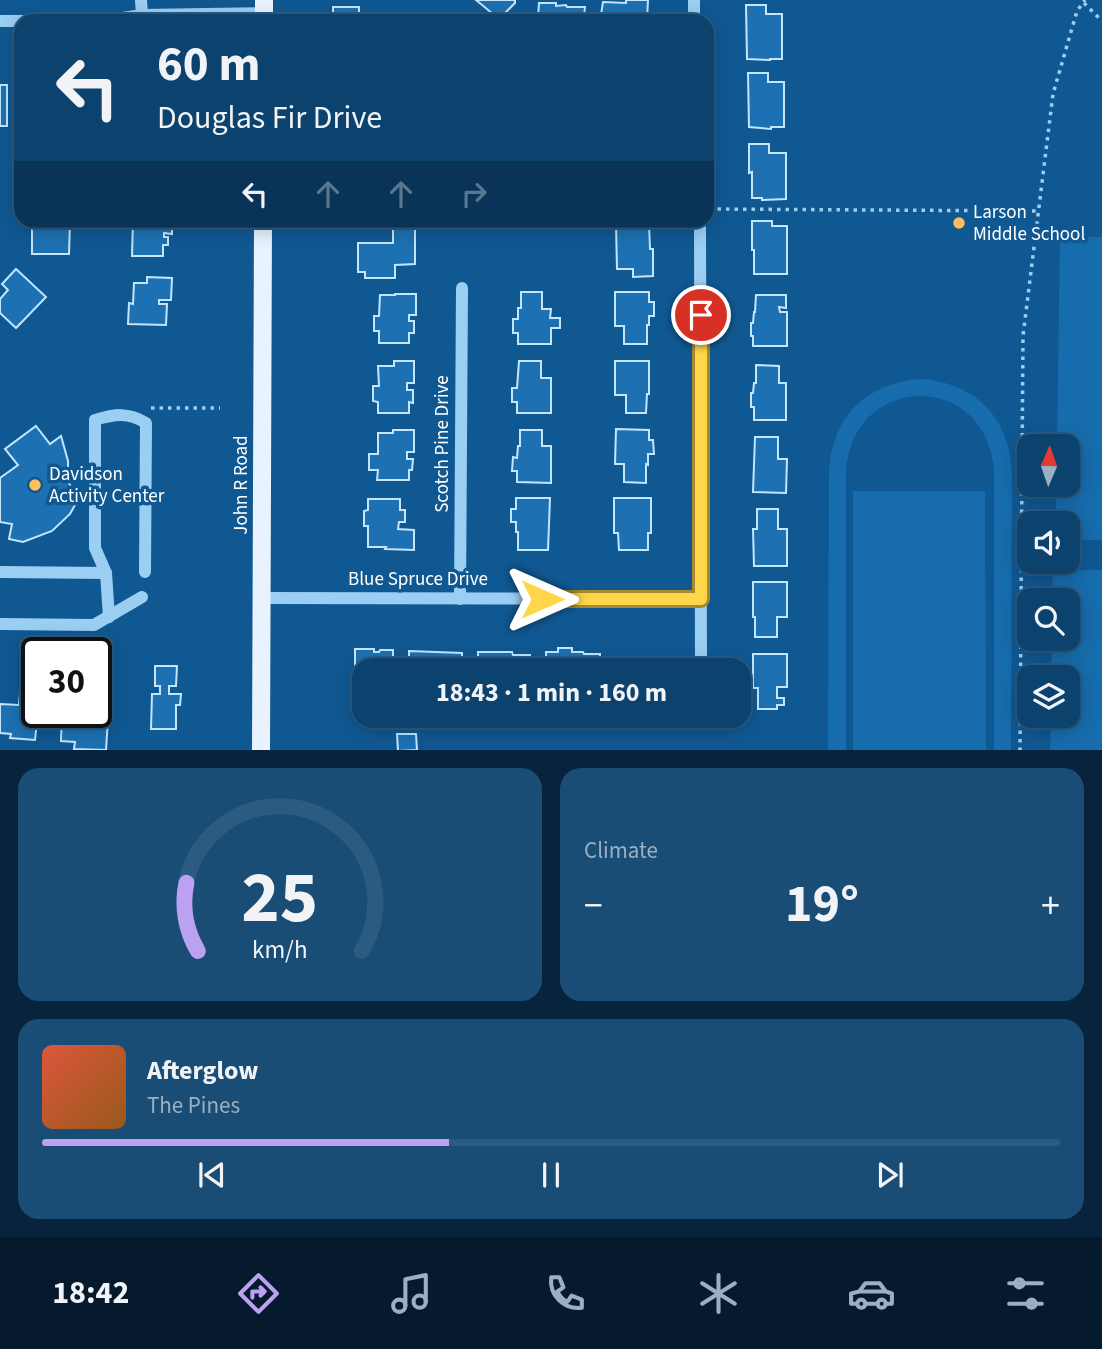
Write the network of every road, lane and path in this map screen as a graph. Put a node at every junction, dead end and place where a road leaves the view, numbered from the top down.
1 (1084, 1) edge
2 (264, 11) edge
3 (172, 14) edge
4 (1102, 21) edge
5 (714, 209) edge
6 (1038, 211) junction
7 (263, 228) edge
8 (700, 228) edge
9 (462, 288) dead end
10 (220, 408) dead end
11 (133, 415) junction
12 (0, 572) edge
13 (145, 572) dead end
14 (106, 573) junction
15 (142, 597) dead end
16 (261, 598) junction
17 (460, 599) junction
18 (701, 599) junction
19 (109, 617) junction
20 (0, 624) edge
21 (701, 658) edge
22 (261, 750) edge
23 (1020, 750) edge

1 - 4 path
1 - 6 path
2 - 3 street
5 - 6 path
6 - 23 path
7 - 16 main road, John R Road
8 - 18 street
9 - 17 street, Scotch Pine Drive
10 - 11 path
11 - 13 street
11 - 14 street
12 - 14 street
14 - 19 street
15 - 19 street
16 - 17 street, Blue Spruce Drive
16 - 22 main road, John R Road
17 - 18 street, Blue Spruce Drive
18 - 21 street
19 - 20 street

